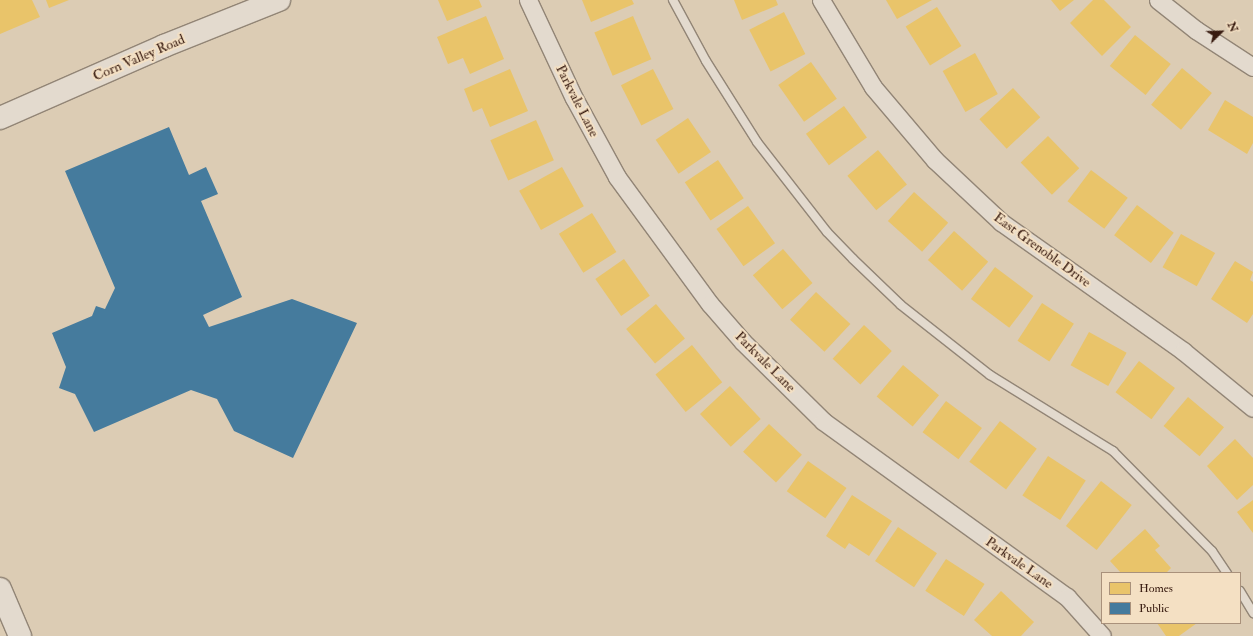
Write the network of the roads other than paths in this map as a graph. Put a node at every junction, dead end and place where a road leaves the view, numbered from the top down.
1 (279, 0) edge
2 (528, 0) edge
3 (674, 0) edge
4 (821, 0) edge
5 (1158, 0) edge
6 (1253, 67) edge
7 (0, 118) edge
8 (1253, 408) edge
9 (1226, 572) edge
10 (0, 588) edge
11 (1241, 593) edge
12 (1253, 613) edge
13 (20, 636) edge
14 (1102, 636) edge

1 - 7 main road, Corn Valley Road
2 - 14 street, Parkvale Lane
3 - 9 lane
4 - 8 street, East Grenoble Drive
5 - 6 street
10 - 13 main road
11 - 12 lane

